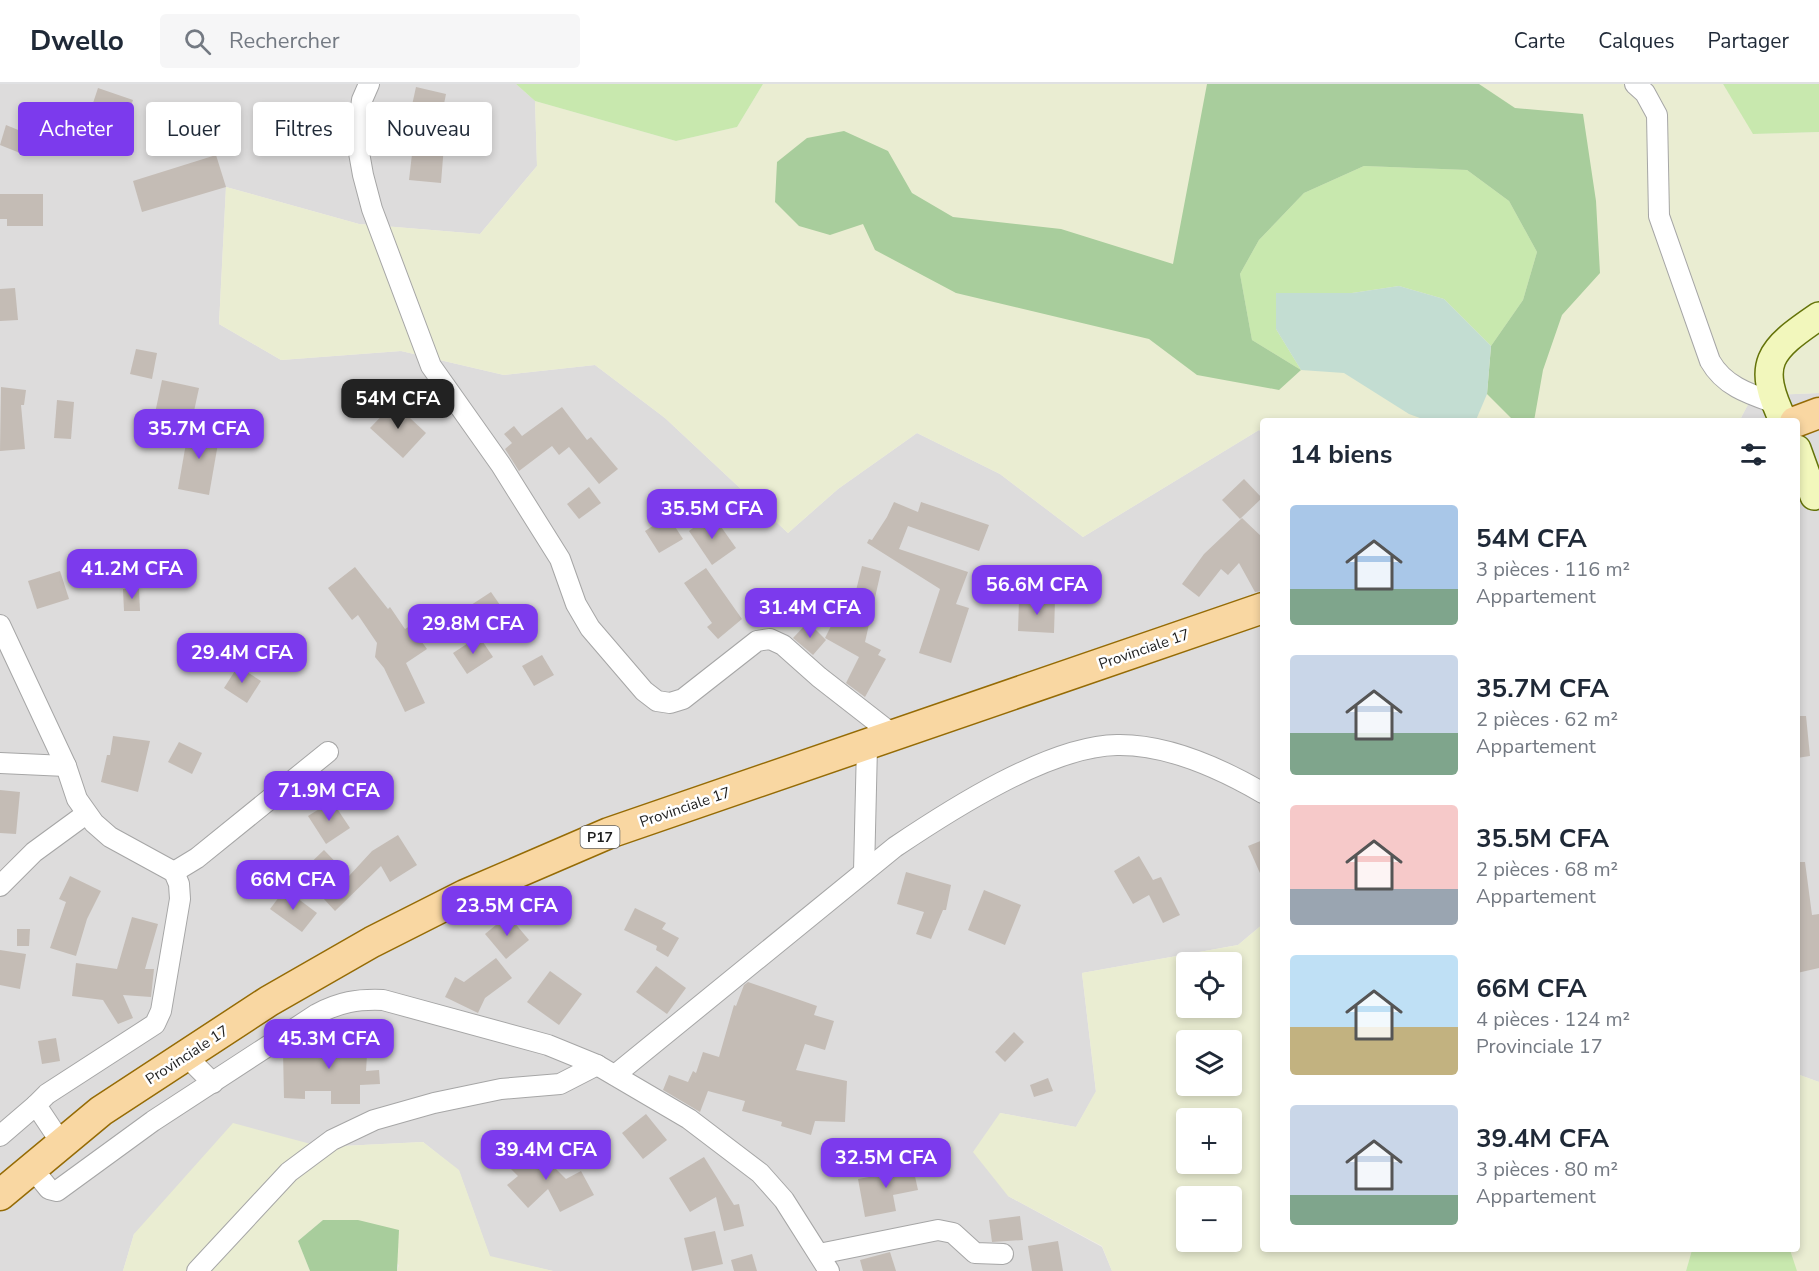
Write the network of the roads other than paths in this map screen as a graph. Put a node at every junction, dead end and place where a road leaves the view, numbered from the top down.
1 (369, 84) edge
2 (1635, 84) edge
3 (1819, 316) edge
4 (1819, 413) edge
5 (1785, 415) edge
6 (1260, 609) edge
7 (0, 625) edge
8 (896, 737) junction
9 (867, 746) junction
10 (328, 752) dead end
11 (0, 763) edge
12 (66, 766) junction
13 (1260, 792) edge
14 (86, 814) junction
15 (174, 872) junction
16 (864, 872) junction
17 (0, 886) edge
18 (186, 1056) junction
19 (597, 1065) junction
20 (615, 1075) junction
21 (213, 1083) junction
22 (36, 1105) junction
23 (0, 1136) edge
24 (63, 1144) junction
25 (32, 1168) junction
26 (0, 1195) edge
27 (1003, 1254) dead end
28 (824, 1263) edge
29 (197, 1271) edge

1 - 8 street
2 - 5 street
3 - 5 street
4 - 5 main road
6 - 8 main road, Provinciale 17 / P17
7 - 12 street
8 - 9 main road, Provinciale 17 / P17
9 - 16 street
9 - 18 main road, Provinciale 17 / P17
10 - 15 street
11 - 12 street
12 - 14 street
13 - 16 street
14 - 15 street
14 - 17 street
15 - 22 street
16 - 20 street
18 - 21 street
18 - 24 main road, Provinciale 17 / P17
19 - 20 street
19 - 21 street
19 - 29 street
20 - 28 street
21 - 25 street
22 - 23 street
22 - 24 street
24 - 25 main road, Provinciale 17 / P17
25 - 26 main road, Provinciale 17 / P17
27 - 28 street

